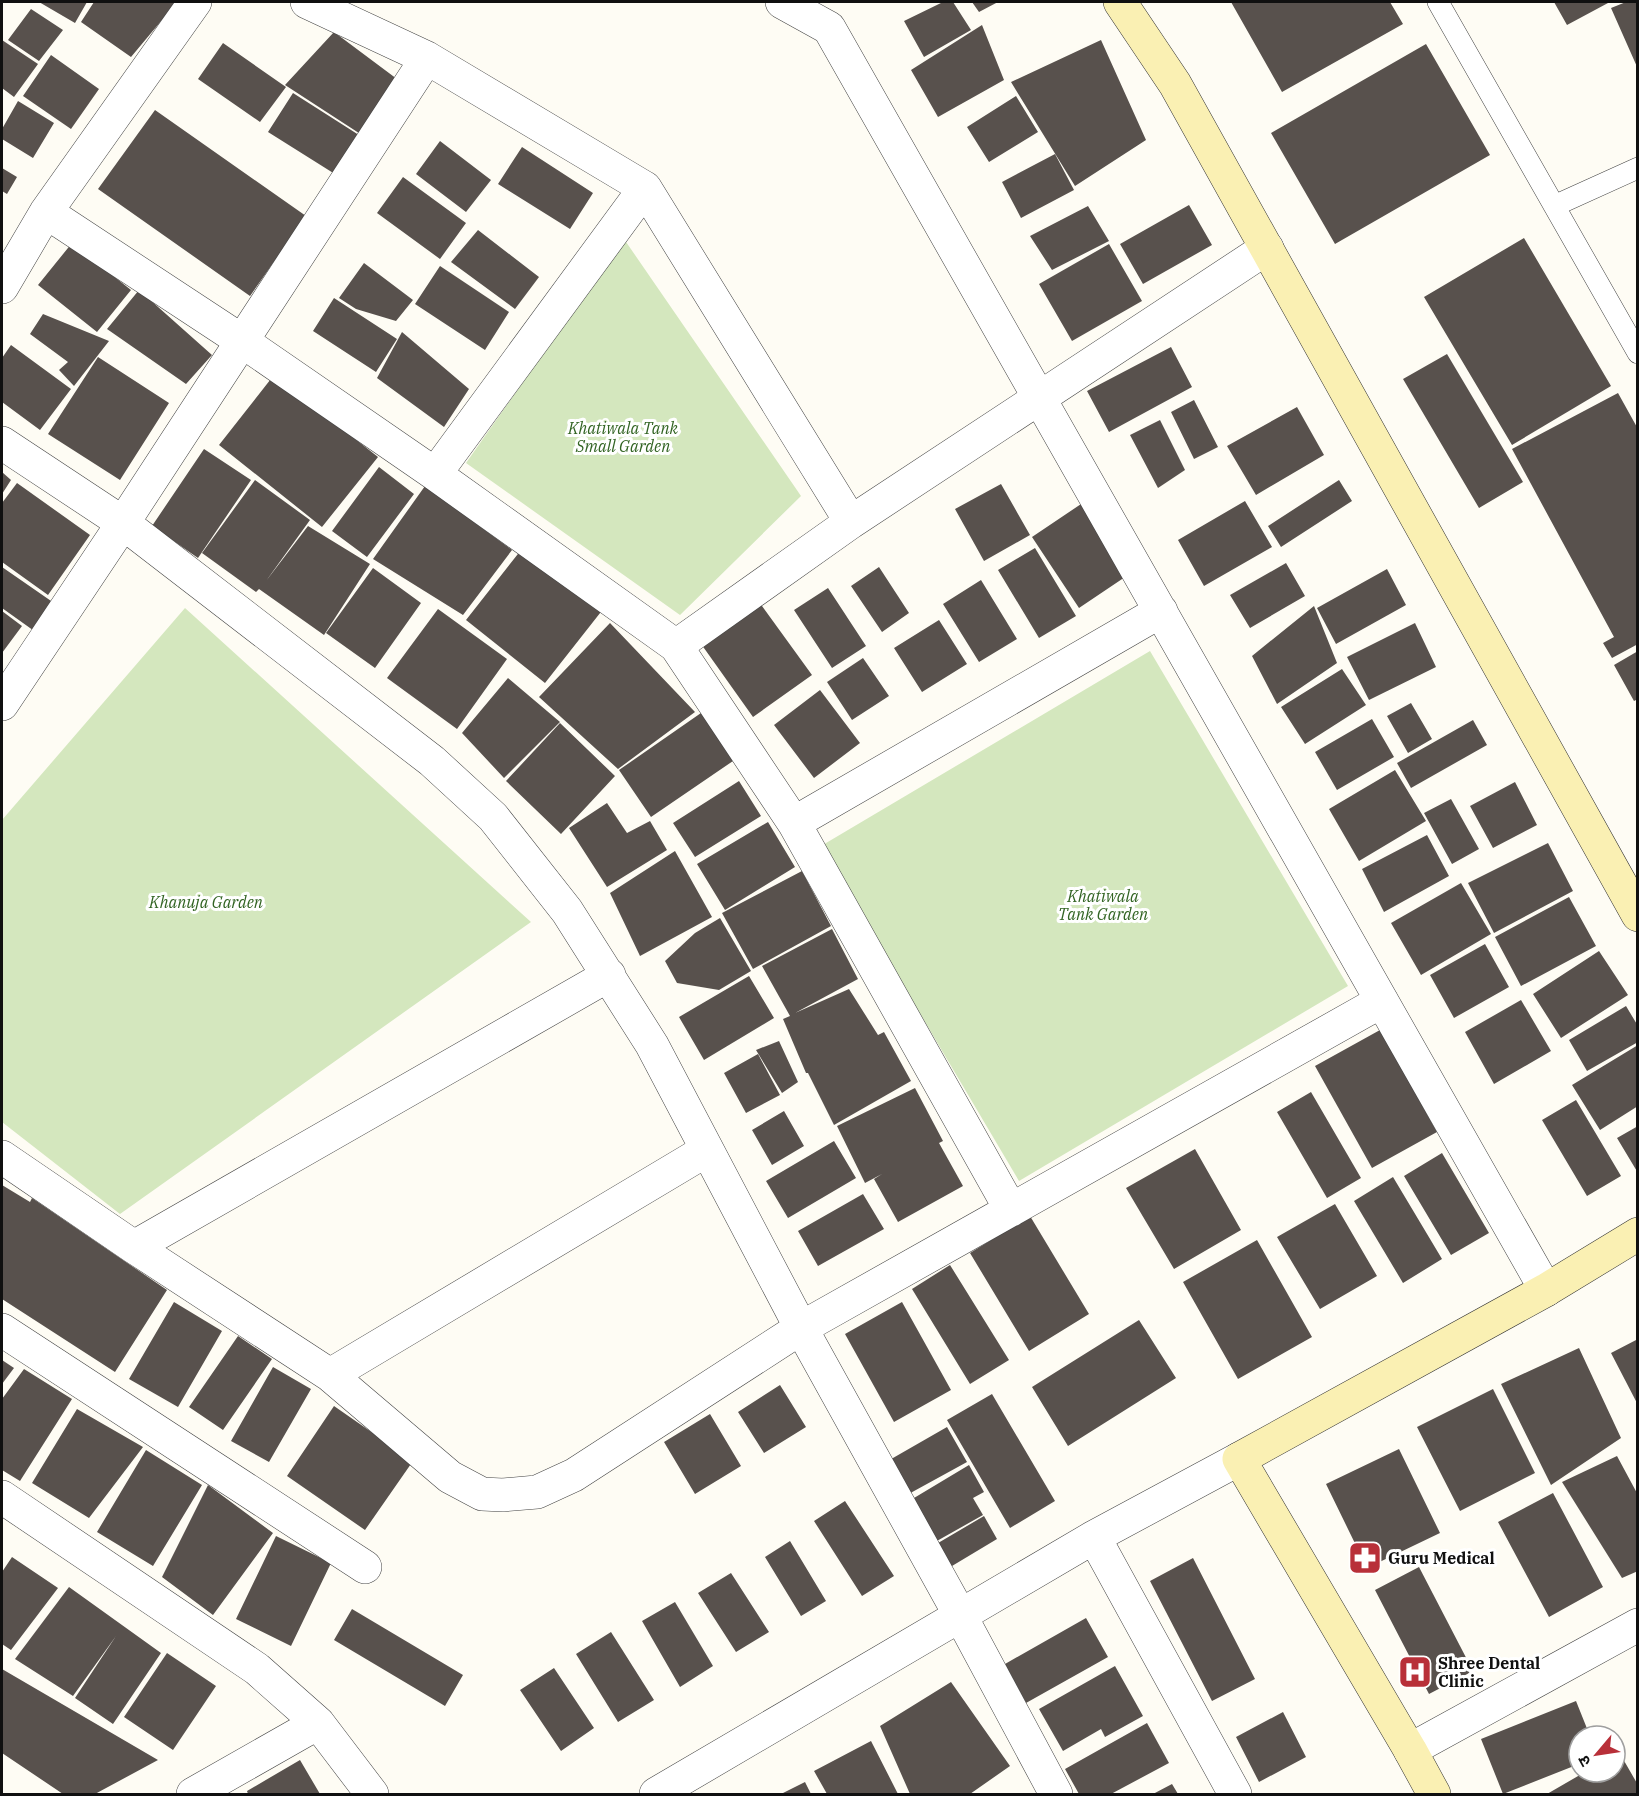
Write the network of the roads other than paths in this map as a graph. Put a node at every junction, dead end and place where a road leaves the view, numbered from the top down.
1 (195, 2) edge
2 (306, 2) edge
3 (782, 2) edge
4 (1120, 2) edge
5 (1438, 2) edge
6 (427, 58) junction
7 (1638, 168) edge
8 (645, 188) junction
9 (1554, 206) junction
10 (46, 212) junction
11 (1267, 248) junction
12 (2, 288) edge
13 (242, 341) junction
14 (1638, 353) edge
15 (1040, 399) junction
16 (2, 443) edge
17 (435, 474) junction
18 (851, 522) junction
19 (123, 523) junction
20 (1161, 611) junction
21 (676, 646) junction
22 (2, 704) edge
23 (794, 823) junction
24 (1638, 915) edge
25 (609, 975) junction
26 (1382, 1001) junction
27 (707, 1150) junction
28 (2, 1157) edge
29 (1011, 1210) junction
30 (1638, 1234) edge
31 (134, 1247) junction
32 (1546, 1290) junction
33 (801, 1328) junction
34 (2, 1330) edge
35 (330, 1375) junction
36 (1239, 1459) junction
37 (2, 1497) edge
38 (1094, 1538) junction
39 (364, 1567) dead end
40 (960, 1615) junction
41 (1638, 1625) edge
42 (318, 1723) junction
43 (1410, 1750) junction
44 (193, 1794) edge
45 (372, 1794) edge
46 (656, 1794) edge
47 (1056, 1794) edge
48 (1235, 1794) edge
49 (1434, 1794) edge

1 - 10 street
2 - 6 street
3 - 15 street
4 - 11 main road
5 - 9 lane
6 - 8 street
6 - 13 street
7 - 9 lane
8 - 17 street
8 - 18 street
9 - 14 lane
10 - 12 street
10 - 13 street
11 - 15 street
11 - 24 main road
13 - 17 street
13 - 19 street
15 - 18 street
15 - 20 street
16 - 19 street
17 - 21 street
18 - 21 street
19 - 22 street
19 - 25 street
20 - 23 street
20 - 26 street
21 - 23 street
23 - 29 street
25 - 27 street
25 - 31 street
26 - 29 street
26 - 32 street
27 - 33 street
27 - 35 street
28 - 31 street
29 - 33 street
30 - 32 main road
31 - 35 street
32 - 36 main road
33 - 35 street
33 - 40 street
34 - 39 street
36 - 38 street
36 - 43 main road
37 - 42 street
38 - 40 street
38 - 48 street
40 - 46 street
40 - 47 street
41 - 43 street
42 - 44 street
42 - 45 street
43 - 49 main road

